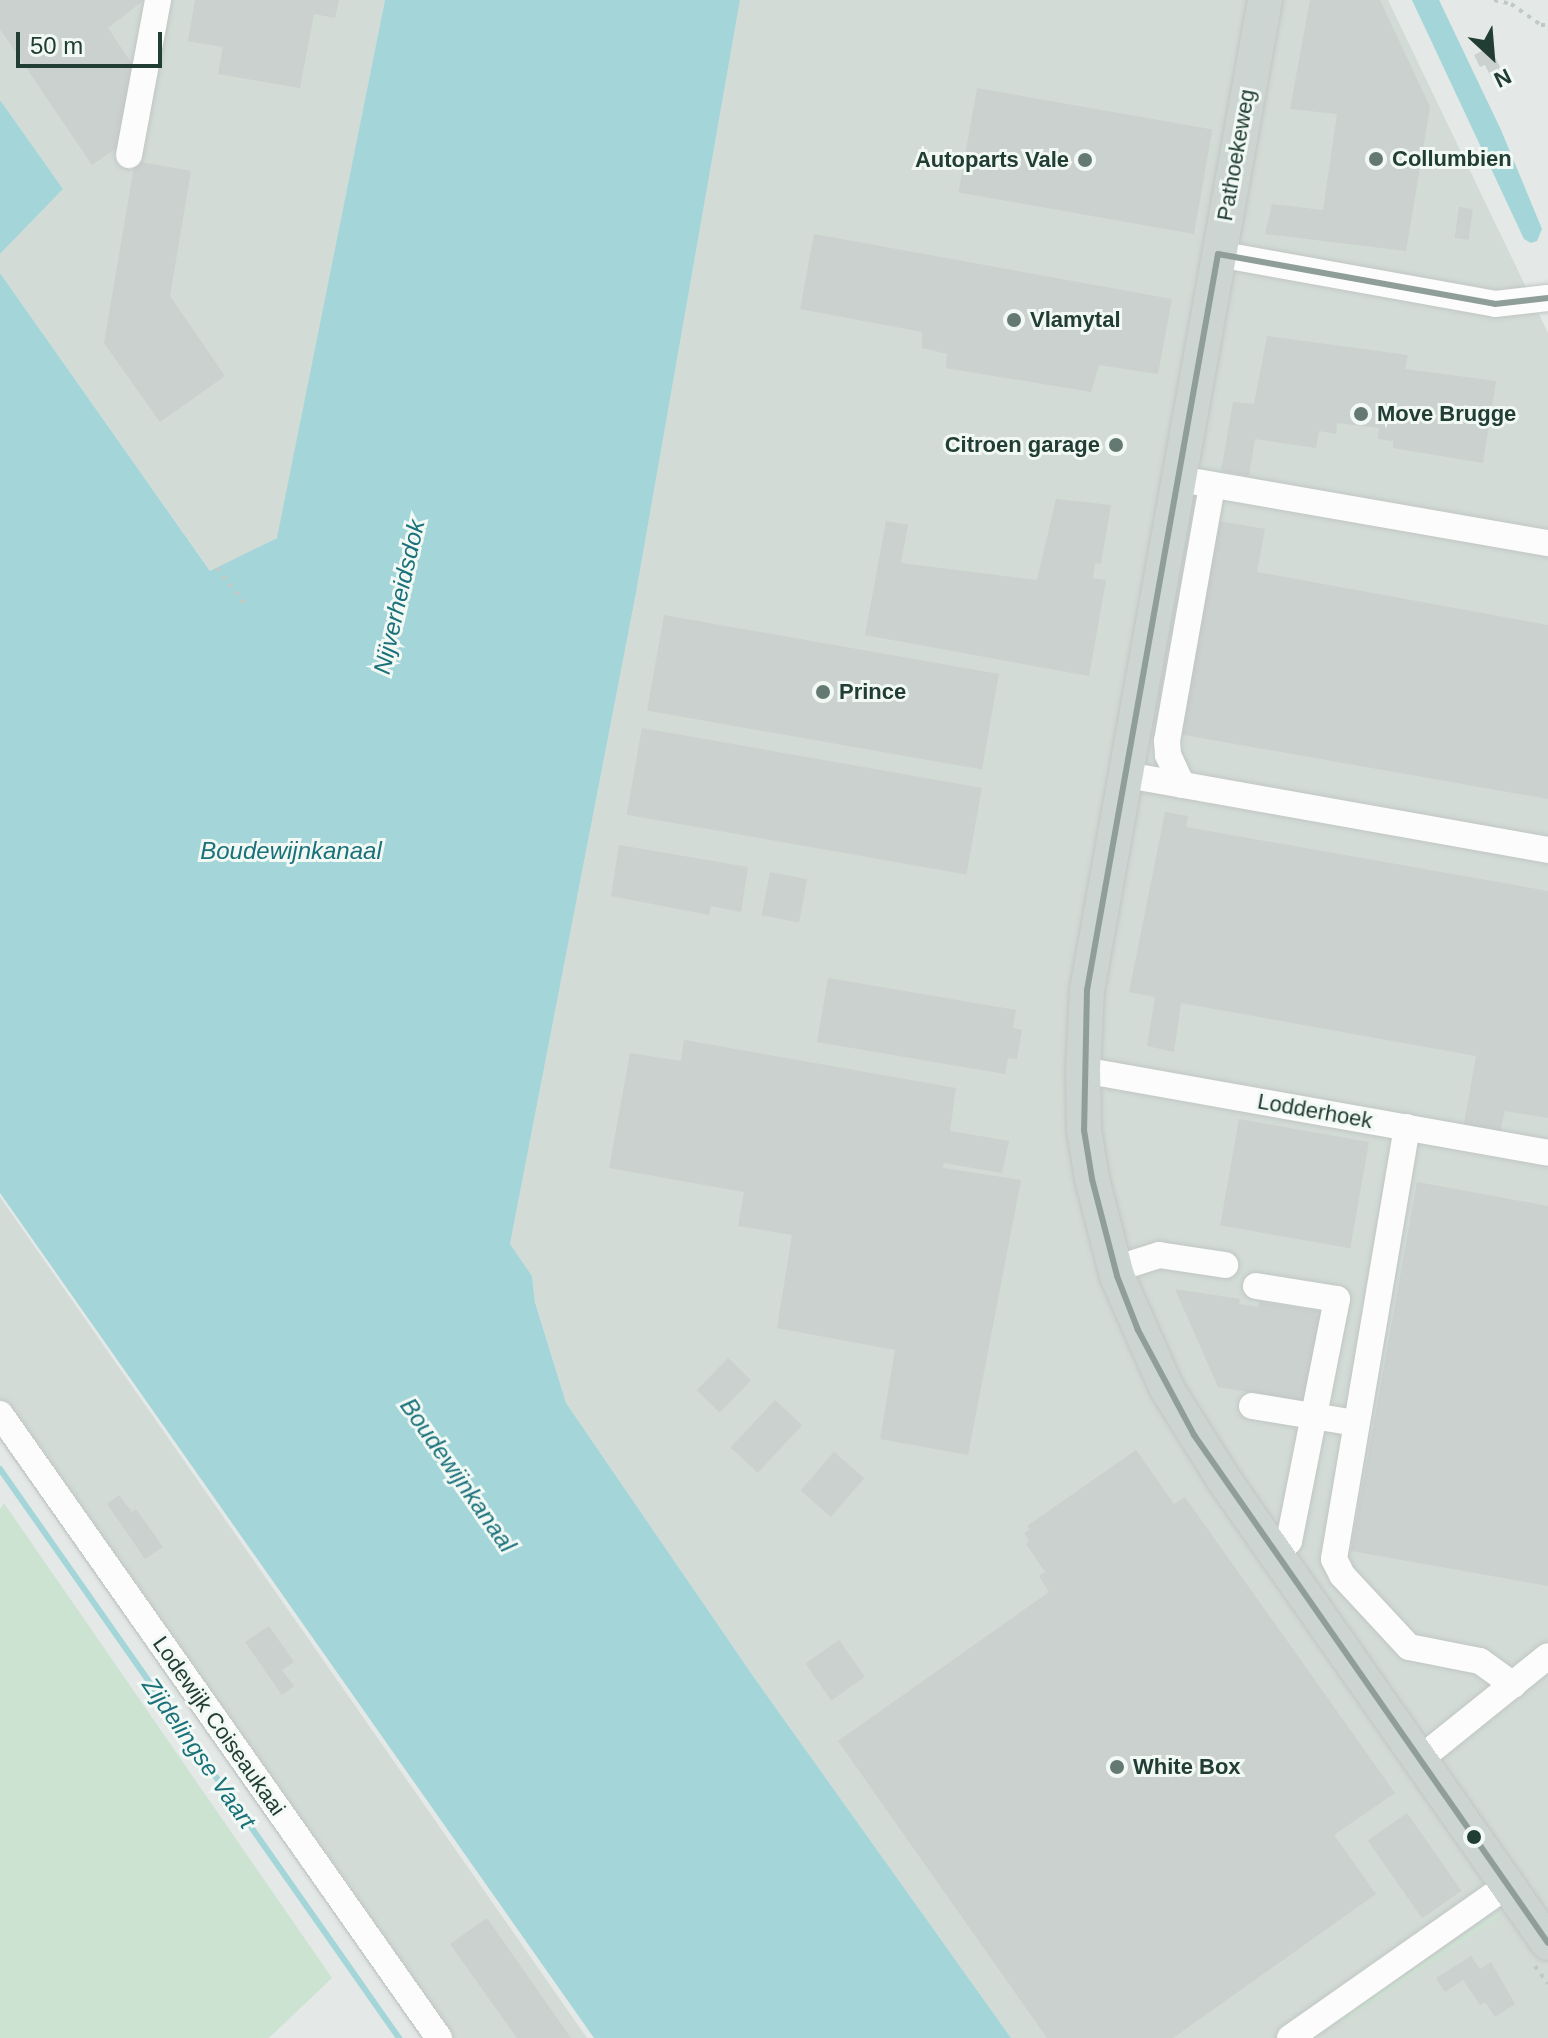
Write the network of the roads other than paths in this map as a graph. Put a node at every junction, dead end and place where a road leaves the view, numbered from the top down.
1 (158, 0) edge
2 (1265, 0) edge
3 (129, 155) dead end
4 (1218, 254) junction
5 (1548, 298) edge
6 (1196, 482) junction
7 (1548, 543) edge
8 (1127, 775) junction
9 (1182, 785) junction
10 (1548, 850) edge
11 (1083, 1070) junction
12 (1407, 1127) junction
13 (1548, 1153) edge
14 (1225, 1265) dead end
15 (1115, 1269) junction
16 (1256, 1286) dead end
17 (1252, 1406) dead end
18 (0, 1414) edge
19 (1314, 1416) junction
20 (1356, 1423) junction
21 (1277, 1555) junction
22 (1548, 1656) edge
23 (1513, 1685) junction
24 (1420, 1759) junction
25 (1508, 1885) junction
26 (1539, 1951) edge
27 (439, 2038) edge
28 (1290, 2038) edge

1 - 3 street
2 - 4 main road, Pathoekeweg
4 - 5 street
4 - 6 main road, Pathoekeweg
6 - 7 street
6 - 8 main road, Pathoekeweg
6 - 9 street
8 - 9 street
8 - 11 main road, Pathoekeweg
9 - 10 street
11 - 12 street, Lodderhoek
11 - 15 main road, Pathoekeweg
12 - 13 street, Lodderhoek
12 - 20 street
14 - 15 street
15 - 21 main road, Pathoekeweg
16 - 19 street
17 - 19 street
18 - 27 street, Lodewijk Coiseaukaai
19 - 20 street
19 - 21 street
20 - 23 street
21 - 24 main road, Pathoekeweg
22 - 23 street
23 - 24 street
24 - 25 main road, Pathoekeweg
25 - 26 main road, Pathoekeweg
25 - 28 street

